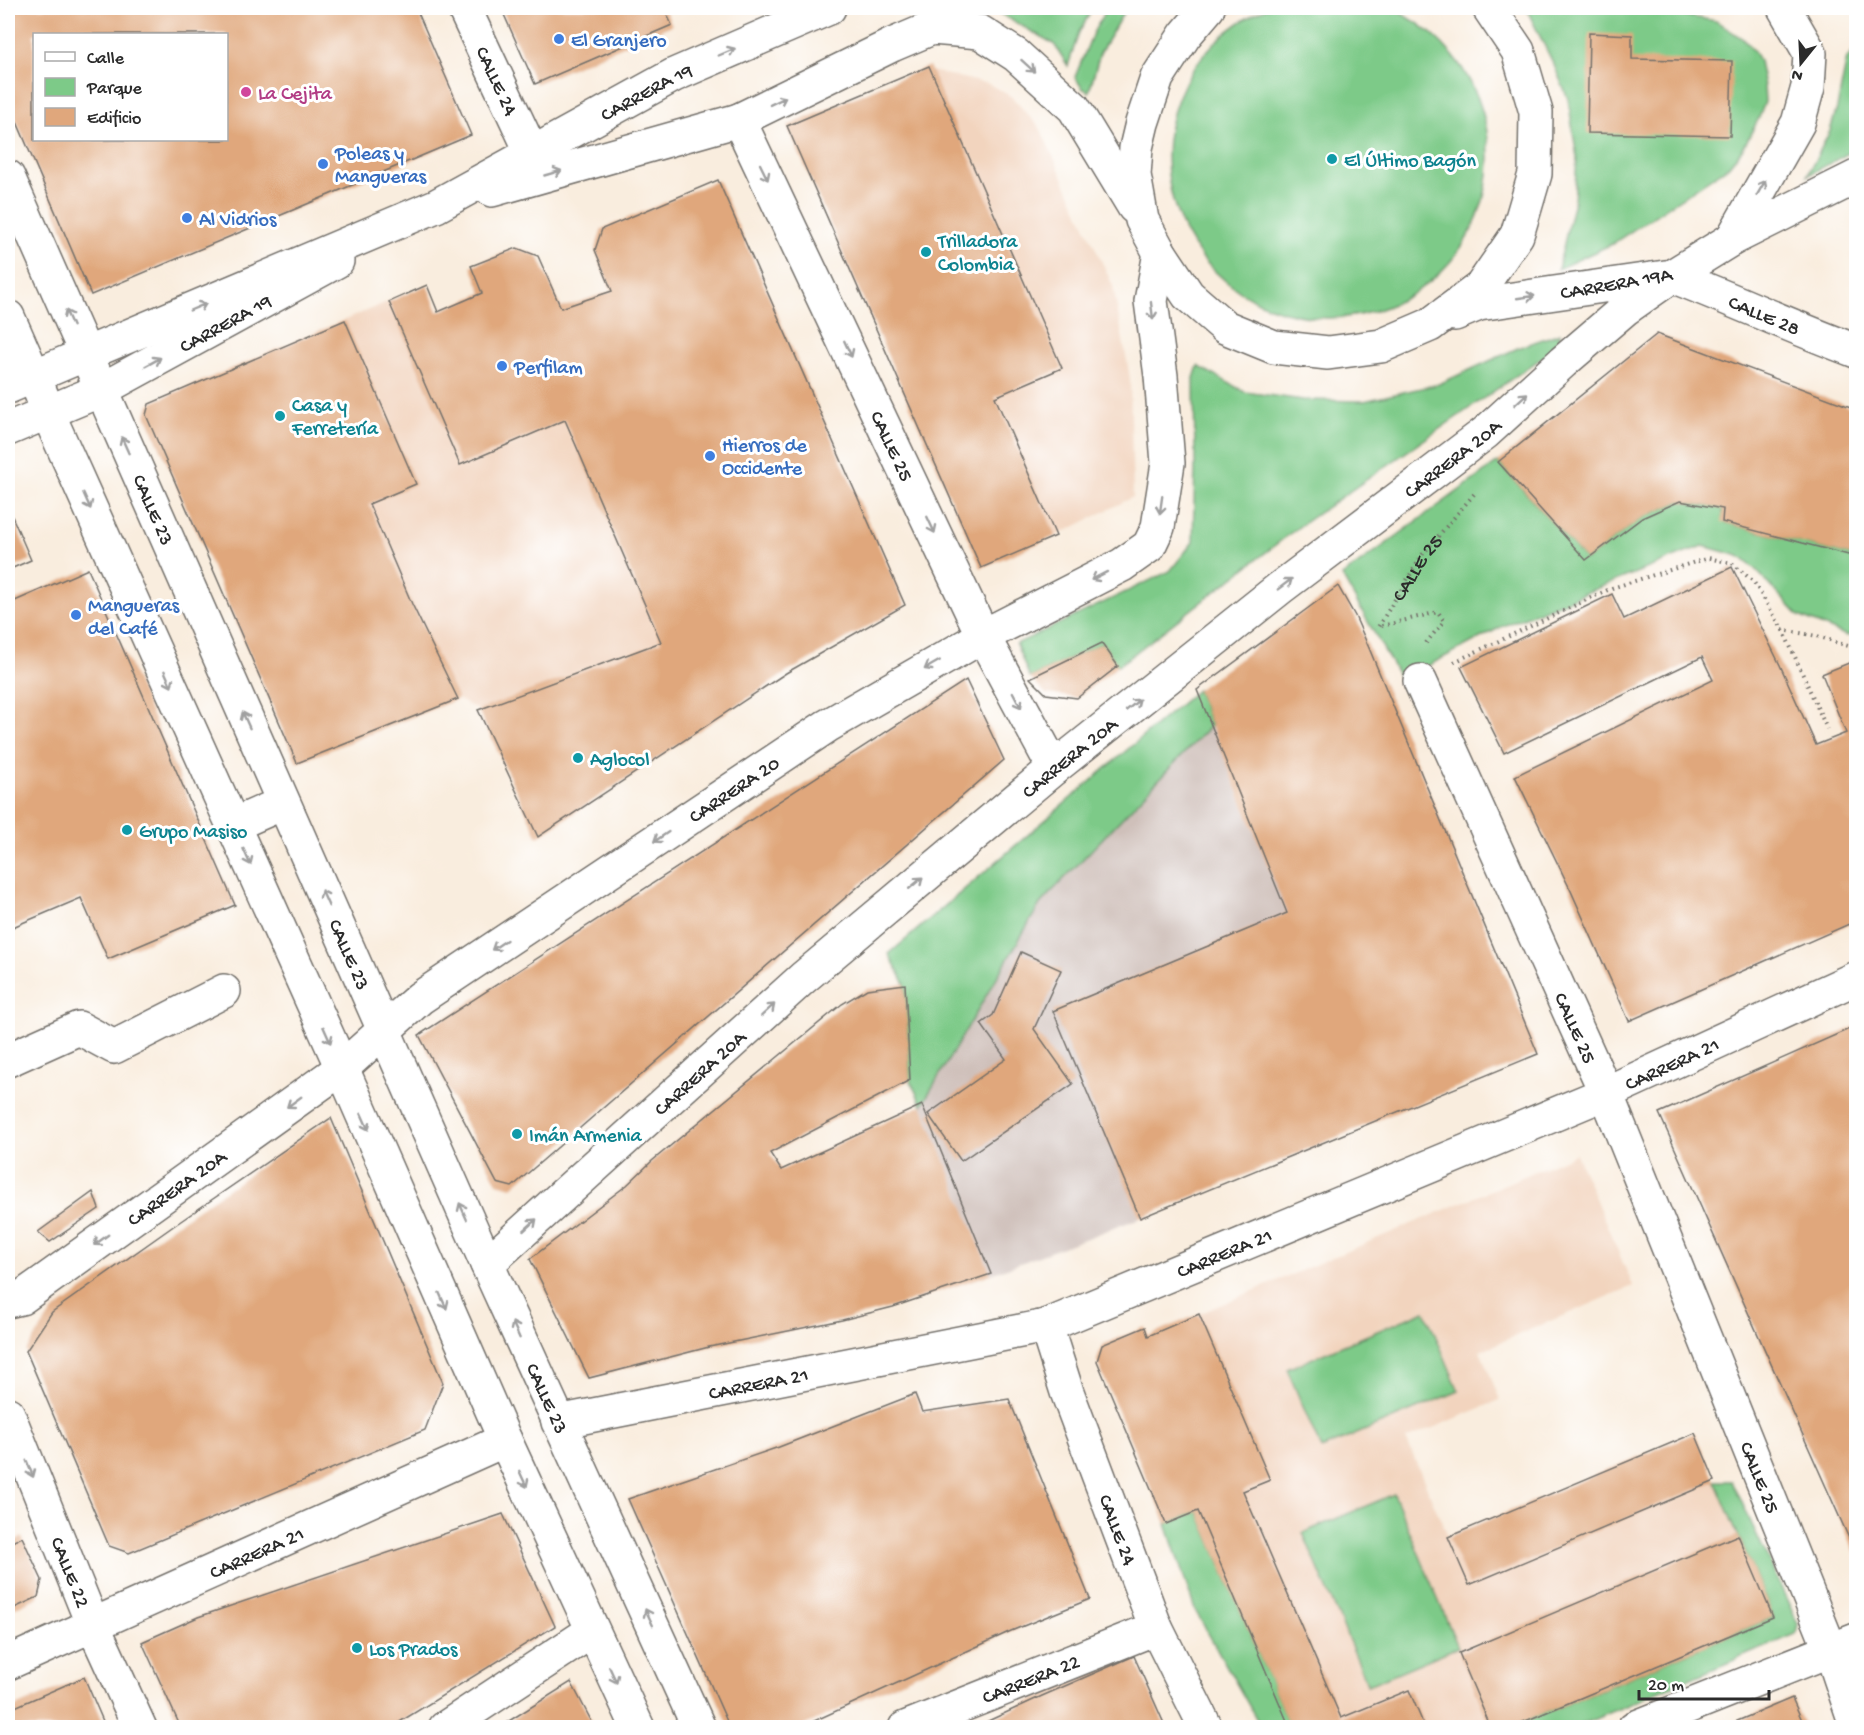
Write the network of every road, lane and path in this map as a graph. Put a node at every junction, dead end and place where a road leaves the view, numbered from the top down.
1 (464, 8) edge
2 (829, 8) edge
3 (1208, 8) edge
4 (1489, 8) edge
5 (1784, 8) edge
6 (739, 120) junction
7 (532, 153) junction
8 (8, 177) edge
9 (1857, 177) edge
10 (436, 206) junction
11 (1142, 220) junction
12 (1732, 239) junction
13 (1160, 253) junction
14 (1672, 276) junction
15 (8, 317) edge
16 (1430, 325) junction
17 (1857, 351) edge
18 (86, 354) junction
19 (21, 382) edge
20 (101, 390) junction
21 (48, 412) junction
22 (8, 429) edge
23 (1479, 489) dead end
24 (1783, 630) junction
25 (983, 636) junction
26 (1857, 644) edge
27 (1420, 681) junction
28 (1827, 729) dead end
29 (1054, 768) junction
30 (283, 803) junction
31 (233, 825) junction
32 (1857, 978) edge
33 (224, 992) dead end
34 (383, 1031) junction
35 (8, 1060) edge
36 (342, 1068) junction
37 (1606, 1093) junction
38 (487, 1264) junction
39 (8, 1301) edge
40 (1046, 1326) junction
41 (8, 1414) edge
42 (558, 1422) junction
43 (505, 1440) junction
44 (92, 1623) junction
45 (1156, 1628) junction
46 (592, 1631) junction
47 (1844, 1646) edge
48 (8, 1663) edge
49 (1857, 1725) edge
50 (140, 1728) edge
51 (445, 1728) edge
52 (638, 1728) edge
53 (699, 1728) edge
54 (905, 1728) edge
55 (1206, 1728) edge
56 (1634, 1728) edge

1 - 7 street, CALLE 24
7 -> 2 street, CARRERA 19
3 - 11 street
4 - 16 street
12 -> 5 street
10 -> 6 street
6 -> 11 street
6 -> 25 street, CALLE 25
7 - 10 street, CARRERA 19
18 -> 8 street, CALLE 23
9 - 12 street, CARRERA 19A
18 -> 10 street, CARRERA 19
20 -> 10 street, CARRERA 19
11 - 13 street
12 - 14 street, CARRERA 19A
13 - 16 street
13 -> 25 street, CARRERA 20
16 -> 14 street, CARRERA 19A
14 - 17 street, CALLE 28
29 -> 14 street, CARRERA 20A
15 - 19 street
18 - 19 street, CARRERA 19
18 - 20 street, CALLE 23
19 - 21 street
20 - 21 street, CARRERA 19
30 -> 20 street, CALLE 23
21 - 22 street, CARRERA 19
21 -> 31 street
23 - 27 path, CALLE 25
24 - 26 path
24 - 27 path
24 - 28 path
25 -> 29 street, CALLE 25
25 -> 34 street, CARRERA 20
27 - 37 street, CALLE 25
38 -> 29 street, CARRERA 20A
30 - 31 street
34 -> 30 street, CALLE 23
31 -> 36 street
32 - 37 street, CARRERA 21
33 - 35 street
34 - 36 street, CARRERA 20
38 -> 34 street, CALLE 23
36 -> 39 street, CARRERA 20A
36 -> 43 street
37 - 40 street, CARRERA 21
37 - 47 street, CALLE 25
42 -> 38 street, CALLE 23
40 - 42 street, CARRERA 21
40 - 45 street, CALLE 24
41 -> 44 street, CALLE 22
53 -> 42 street, CALLE 23
43 - 44 street, CARRERA 21
43 -> 46 street
44 - 48 street, CARRERA 21
44 - 50 street, CALLE 22
45 - 54 street, CARRERA 22
45 - 55 street, CALLE 24
46 - 51 street
46 -> 52 street
47 - 49 street, CALLE 25
47 - 56 street

